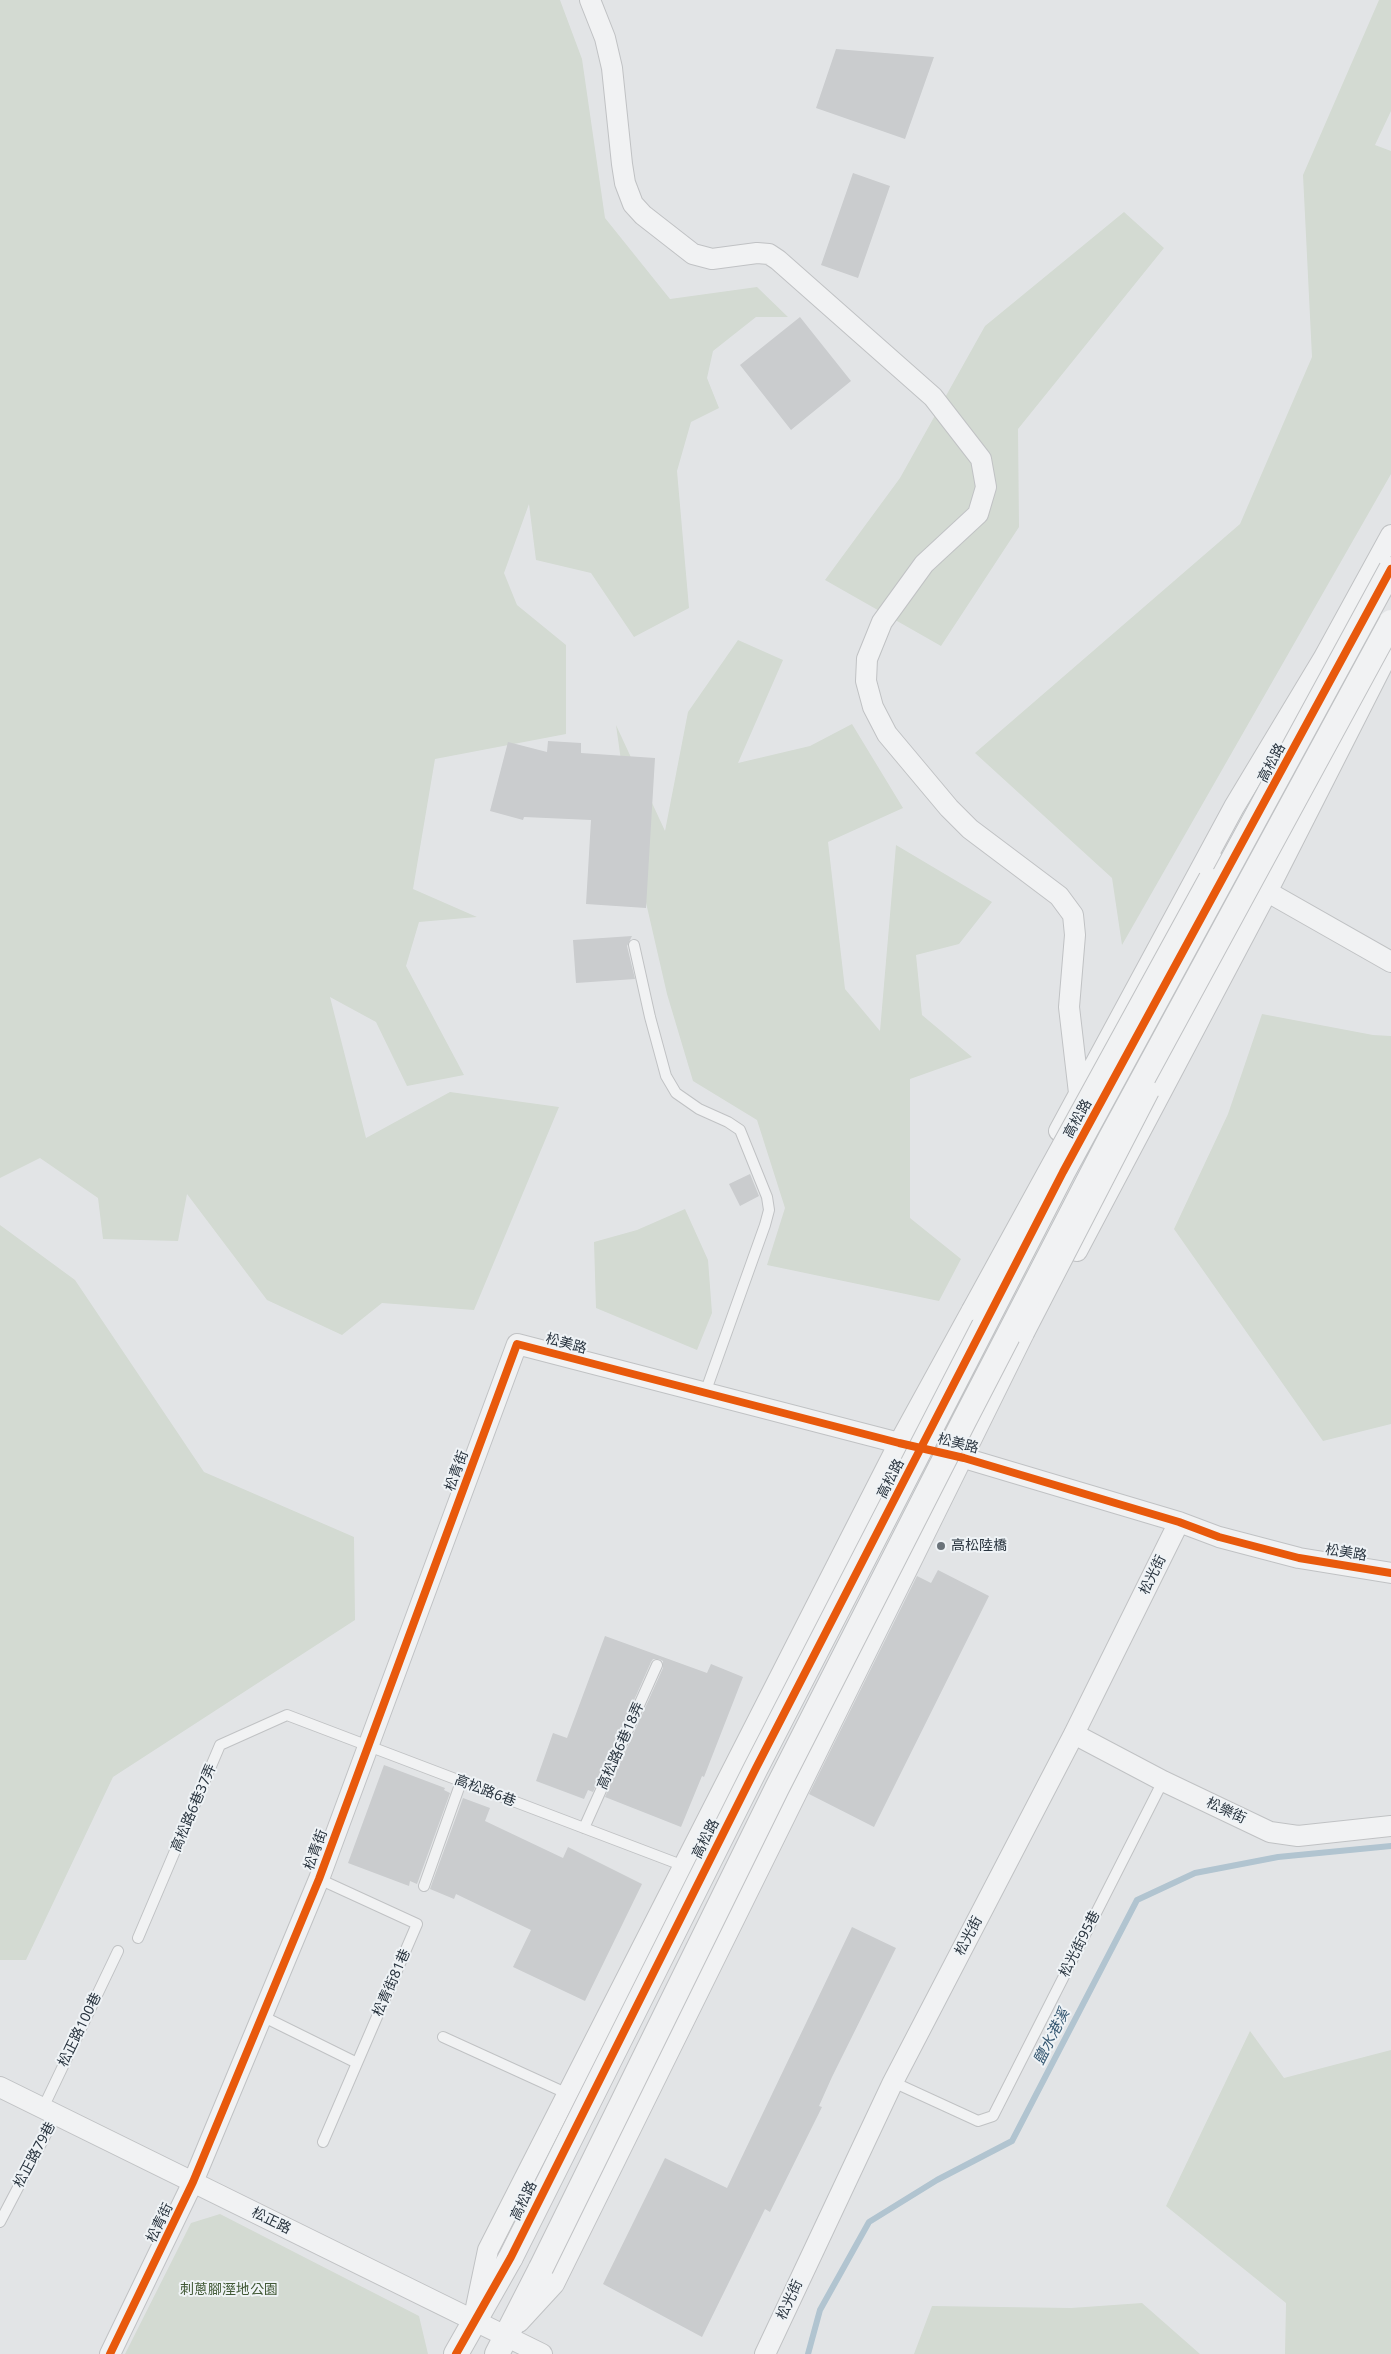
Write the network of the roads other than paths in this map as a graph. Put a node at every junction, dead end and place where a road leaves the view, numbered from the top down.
1 (590, 0) edge
2 (1391, 534) edge
3 (1391, 569) edge
4 (1391, 622) edge
5 (1391, 648) edge
6 (1323, 659) junction
7 (1383, 675) edge
8 (1256, 818) junction
9 (1277, 829) junction
10 (1207, 858) junction
11 (1267, 892) junction
12 (634, 945) dead end
13 (1391, 962) edge
14 (1079, 1093) junction
15 (963, 1328) junction
16 (517, 1344) joint
17 (1014, 1352) junction
18 (705, 1393) junction
19 (899, 1443) junction
20 (964, 1458) junction
21 (1179, 1522) junction
22 (1391, 1573) edge
23 (657, 1665) dead end
24 (287, 1715) joint
25 (1074, 1734) junction
26 (368, 1746) junction
27 (1163, 1781) junction
28 (461, 1782) junction
29 (1391, 1826) edge
30 (584, 1828) junction
31 (684, 1866) junction
32 (319, 1879) junction
33 (424, 1886) dead end
34 (138, 1938) dead end
35 (118, 1951) dead end
36 (262, 2016) junction
37 (443, 2038) dead end
38 (357, 2063) junction
39 (893, 2082) junction
40 (0, 2087) edge
41 (568, 2094) junction
42 (50, 2112) junction
43 (323, 2142) dead end
44 (193, 2182) junction
45 (0, 2222) edge
46 (473, 2321) junction
47 (502, 2345) edge
48 (110, 2354) edge
49 (456, 2354) edge
50 (542, 2354) edge
51 (765, 2354) edge

1 - 14 street
2 - 6 street, 高松路
3 - 8 street, 高松路, bridge
4 - 9 street, bridge
5 - 7 street
6 - 7 street
6 - 10 street, 高松路
7 - 11 street
8 - 15 street, 高松路, bridge
8 - 46 street, 高松路, bridge
9 - 17 street, bridge
9 - 47 street, bridge
10 - 11 street
10 - 14 street, 高松路
11 - 13 street
11 - 17 street
12 - 18 lane
14 - 15 street, 高松路
15 - 19 street, 高松路
16 - 18 street, 松美路
16 - 26 street, 松青街
17 - 20 street
18 - 19 street, 松美路
19 - 20 street, 松美路
19 - 31 street, 高松路
20 - 21 street, 松美路
20 - 47 street
21 - 22 street, 松美路
21 - 25 street, 松光街
23 - 30 lane, 高松路6巷18弄
24 - 26 lane, 高松路6巷
24 - 34 lane, 高松路6巷37弄
25 - 27 street, 松樂街
25 - 39 street, 松光街
26 - 28 lane, 高松路6巷
26 - 32 street, 松青街
27 - 29 street, 松樂街
27 - 39 lane, 松光街95巷
28 - 30 lane, 高松路6巷
28 - 33 lane
30 - 31 lane, 高松路6巷
31 - 41 street, 高松路
32 - 36 street, 松青街
32 - 38 lane, 松青街81巷
35 - 42 lane, 松正路100巷
36 - 38 lane
36 - 44 street, 松青街
37 - 41 lane
38 - 43 lane, 松青街81巷
39 - 51 street, 松光街
40 - 42 street, 松正路
41 - 46 street, 高松路
42 - 44 street, 松正路
42 - 45 lane, 松正路79巷
44 - 46 street, 松正路
44 - 48 street, 松青街
46 - 47 street, 松正路
46 - 49 street, 高松路
47 - 50 street, 松正路

